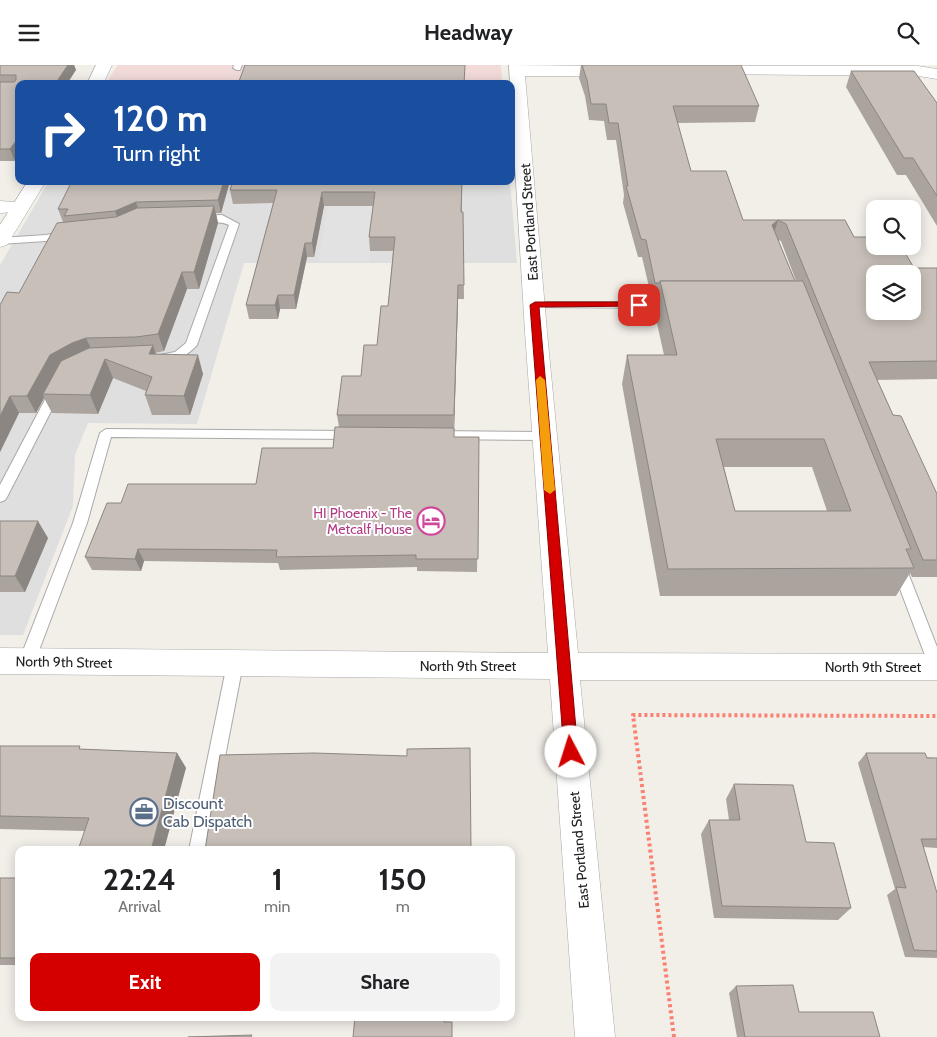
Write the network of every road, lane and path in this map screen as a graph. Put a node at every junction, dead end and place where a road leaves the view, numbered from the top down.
1 (104, 65) edge
2 (517, 68) edge
3 (636, 71) edge
4 (694, 71) edge
5 (937, 73) edge
6 (97, 80) edge
7 (34, 185) edge
8 (0, 207) edge
9 (21, 207) junction
10 (186, 219) edge
11 (77, 233) edge
12 (0, 241) edge
13 (535, 305) junction
14 (689, 305) edge
15 (152, 359) edge
16 (63, 377) edge
17 (363, 435) edge
18 (422, 435) edge
19 (545, 436) junction
20 (0, 497) edge
21 (895, 556) edge
22 (13, 661) edge
23 (235, 664) junction
24 (937, 666) edge
25 (564, 667) junction
26 (937, 717) edge
27 (199, 846) edge
28 (594, 1037) edge
29 (674, 1037) edge

1 - 6 street
2 - 3 street
2 - 13 street, East Portland Street
4 - 5 street
7 - 9 street
8 - 9 street
9 - 12 street
10 - 15 lane
11 - 12 lane
13 - 14 lane
13 - 19 street, East Portland Street
16 - 20 lane
17 - 22 lane
18 - 19 lane
19 - 25 street, East Portland Street
21 - 24 lane
22 - 23 street, North 9th Street
23 - 25 street, North 9th Street
23 - 27 lane
24 - 25 street, North 9th Street
25 - 28 street, East Portland Street
26 - 29 path

